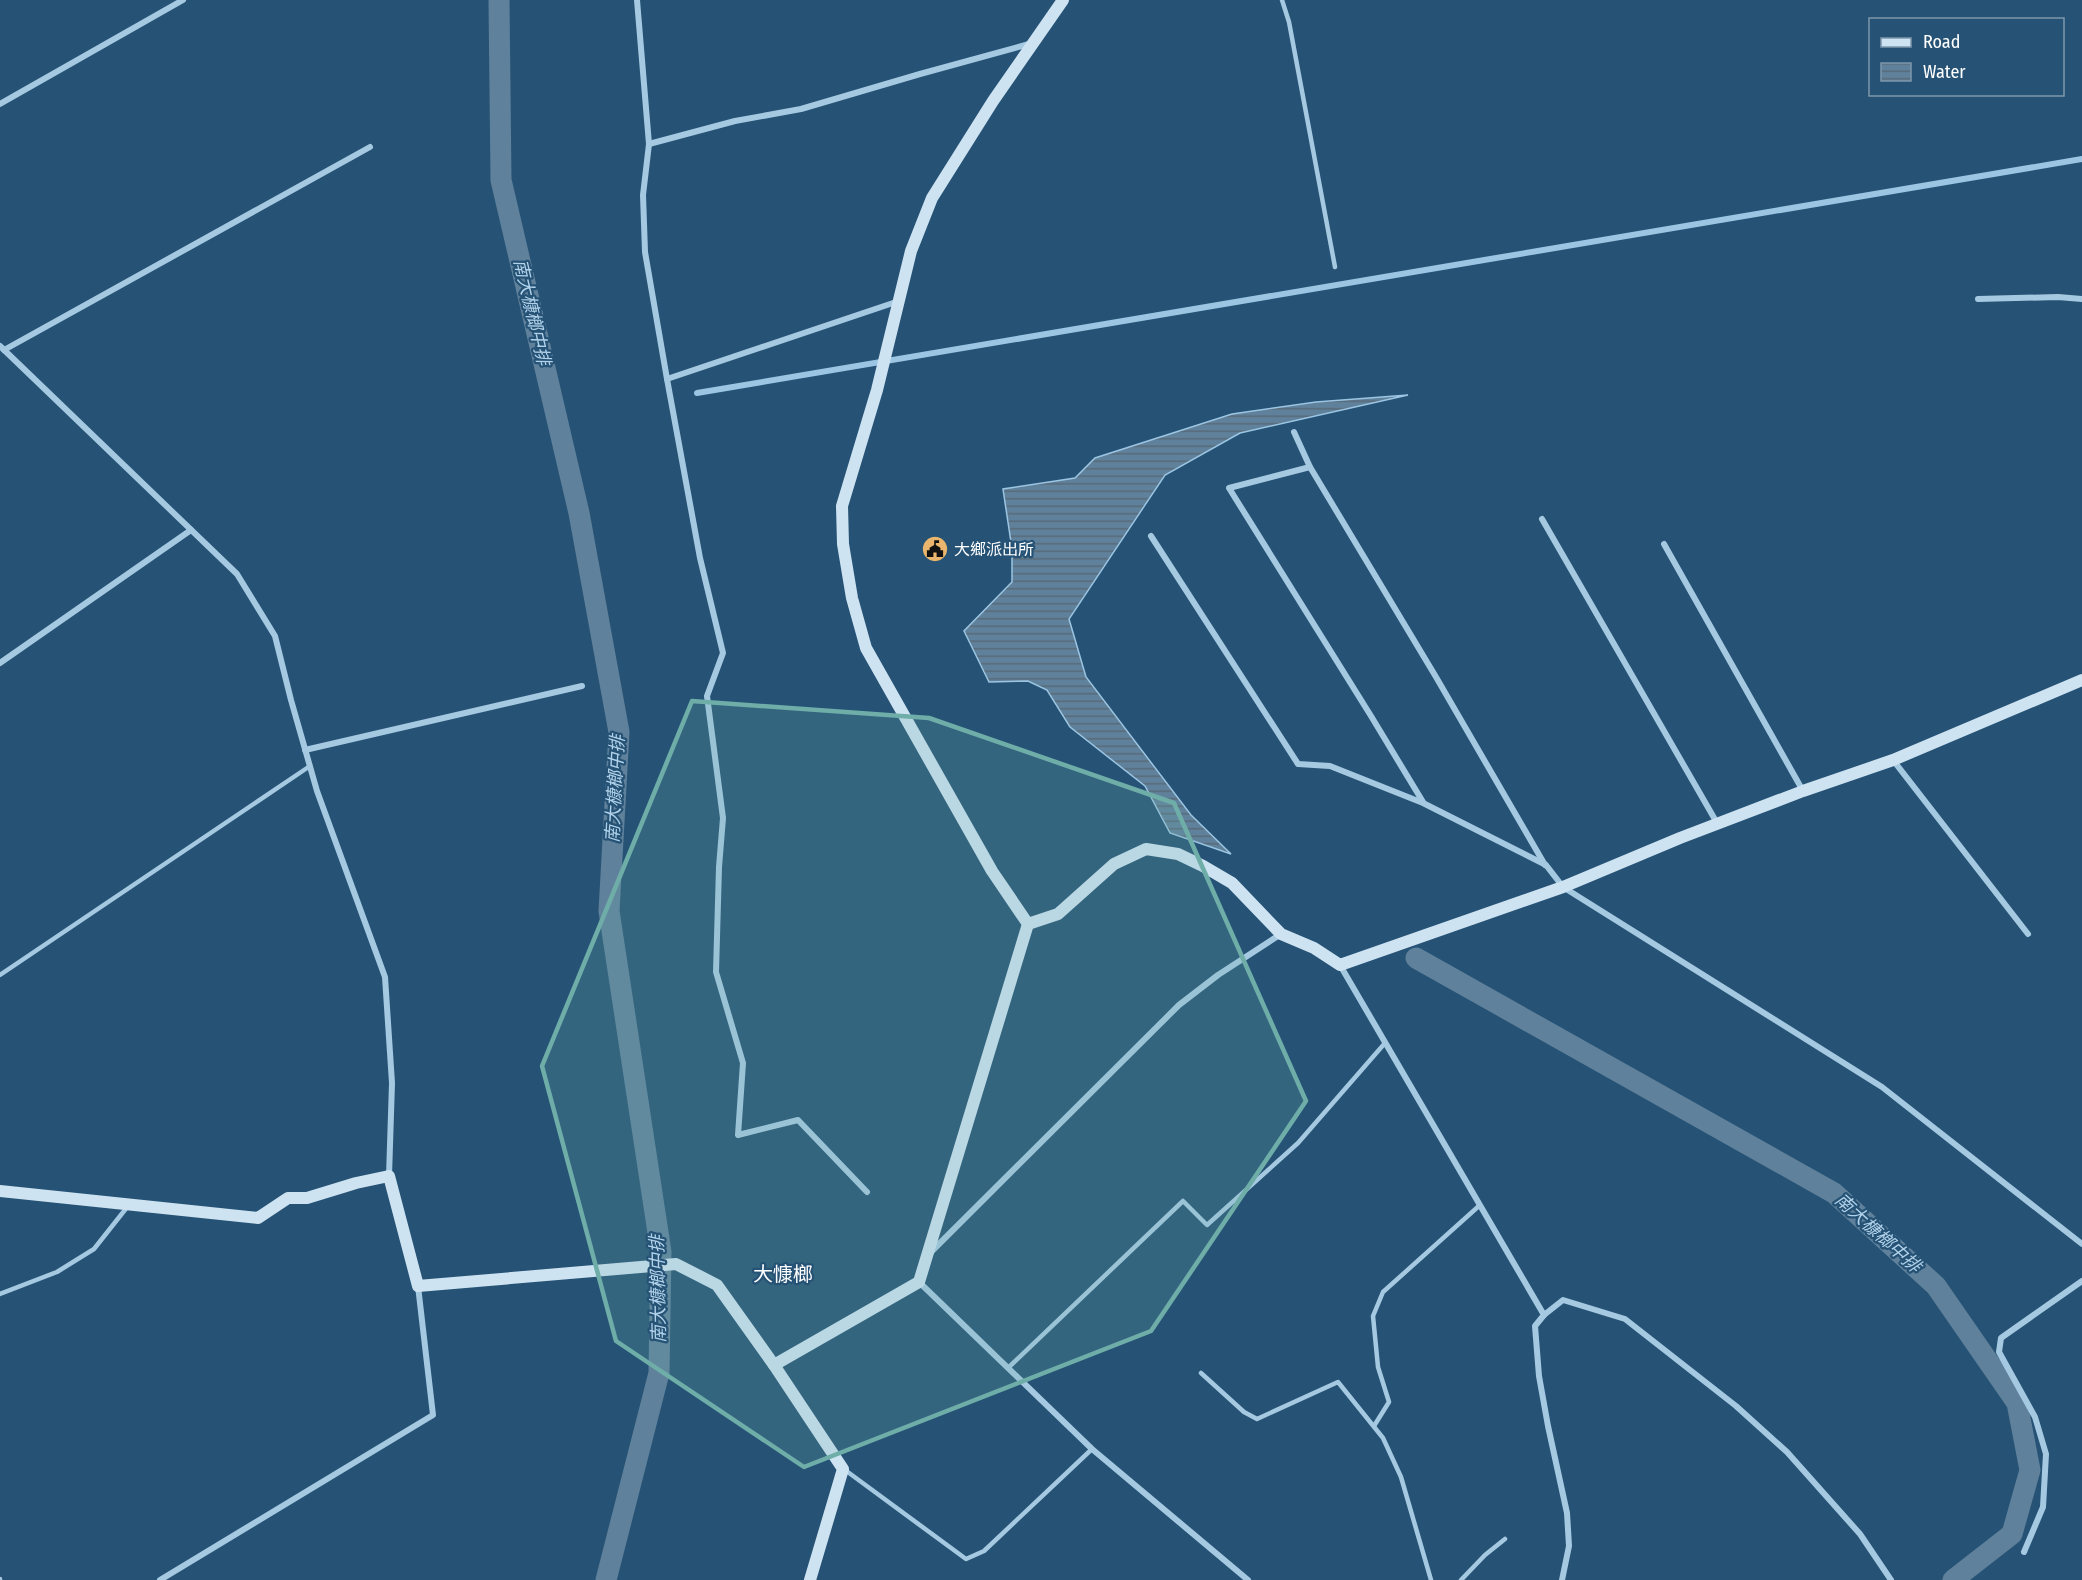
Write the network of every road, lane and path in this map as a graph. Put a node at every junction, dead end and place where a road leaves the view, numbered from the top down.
1 (183, 0) edge
2 (637, 0) edge
3 (1063, 0) edge
4 (1282, 0) edge
5 (1033, 43) junction
6 (0, 104) edge
7 (649, 144) junction
8 (370, 147) dead end
9 (1335, 267) dead end
10 (1978, 299) dead end
11 (2082, 299) edge
12 (899, 301) junction
13 (2, 348) edge
14 (667, 379) junction
15 (1294, 432) dead end
16 (1310, 467) junction
17 (1542, 519) dead end
18 (191, 530) junction
19 (1151, 536) dead end
20 (1664, 544) dead end
21 (0, 663) edge
22 (2082, 680) edge
23 (582, 686) dead end
24 (305, 750) junction
25 (1893, 759) junction
26 (310, 766) junction
27 (1803, 791) junction
28 (1423, 803) junction
29 (1718, 824) junction
30 (1546, 865) junction
31 (1563, 887) junction
32 (1028, 924) junction
33 (1281, 934) junction
34 (2028, 934) dead end
35 (1340, 965) junction
36 (0, 975) edge
37 (1385, 1043) junction
38 (389, 1176) junction
39 (0, 1191) edge
40 (867, 1192) dead end
41 (129, 1205) junction
42 (1479, 1205) junction
43 (2082, 1244) edge
44 (928, 1254) junction
45 (2082, 1281) edge
46 (919, 1282) junction
47 (418, 1286) junction
48 (0, 1294) edge
49 (1544, 1315) junction
50 (774, 1365) junction
51 (1008, 1368) junction
52 (1201, 1373) dead end
53 (1374, 1426) junction
54 (1092, 1449) junction
55 (843, 1469) junction
56 (1505, 1539) dead end
57 (2024, 1552) dead end
58 (160, 1580) edge
59 (810, 1580) edge
60 (1248, 1580) edge
61 (1431, 1580) edge
62 (1461, 1580) edge
63 (1562, 1580) edge
64 (1891, 1580) edge

1 - 6 street
2 - 7 street
3 - 5 street
4 - 9 lane
5 - 7 street
5 - 12 street
7 - 14 street
8 - 13 street
10 - 11 street
12 - 14 street
12 - 32 street
13 - 18 street
14 - 40 street
15 - 16 street
16 - 28 street
16 - 30 street
17 - 29 street
18 - 21 street
18 - 24 street
19 - 28 street
20 - 27 street
22 - 25 street
23 - 24 street
24 - 26 street
25 - 27 street
25 - 34 street
26 - 36 lane
26 - 38 street
27 - 29 street
28 - 30 street
29 - 31 street
30 - 31 street
31 - 35 street
31 - 43 street
32 - 33 street
32 - 44 street
33 - 35 street
33 - 44 street
35 - 37 street
37 - 42 street
37 - 51 lane
38 - 41 street
38 - 47 street
39 - 41 street
41 - 48 lane
42 - 49 street
42 - 53 lane
44 - 46 street
45 - 57 street
46 - 50 street
46 - 51 street
47 - 50 street
47 - 58 street
49 - 63 street
49 - 64 street
50 - 55 street
51 - 54 street
52 - 53 lane
53 - 61 lane
54 - 55 lane
54 - 60 street
55 - 59 street
56 - 62 lane

